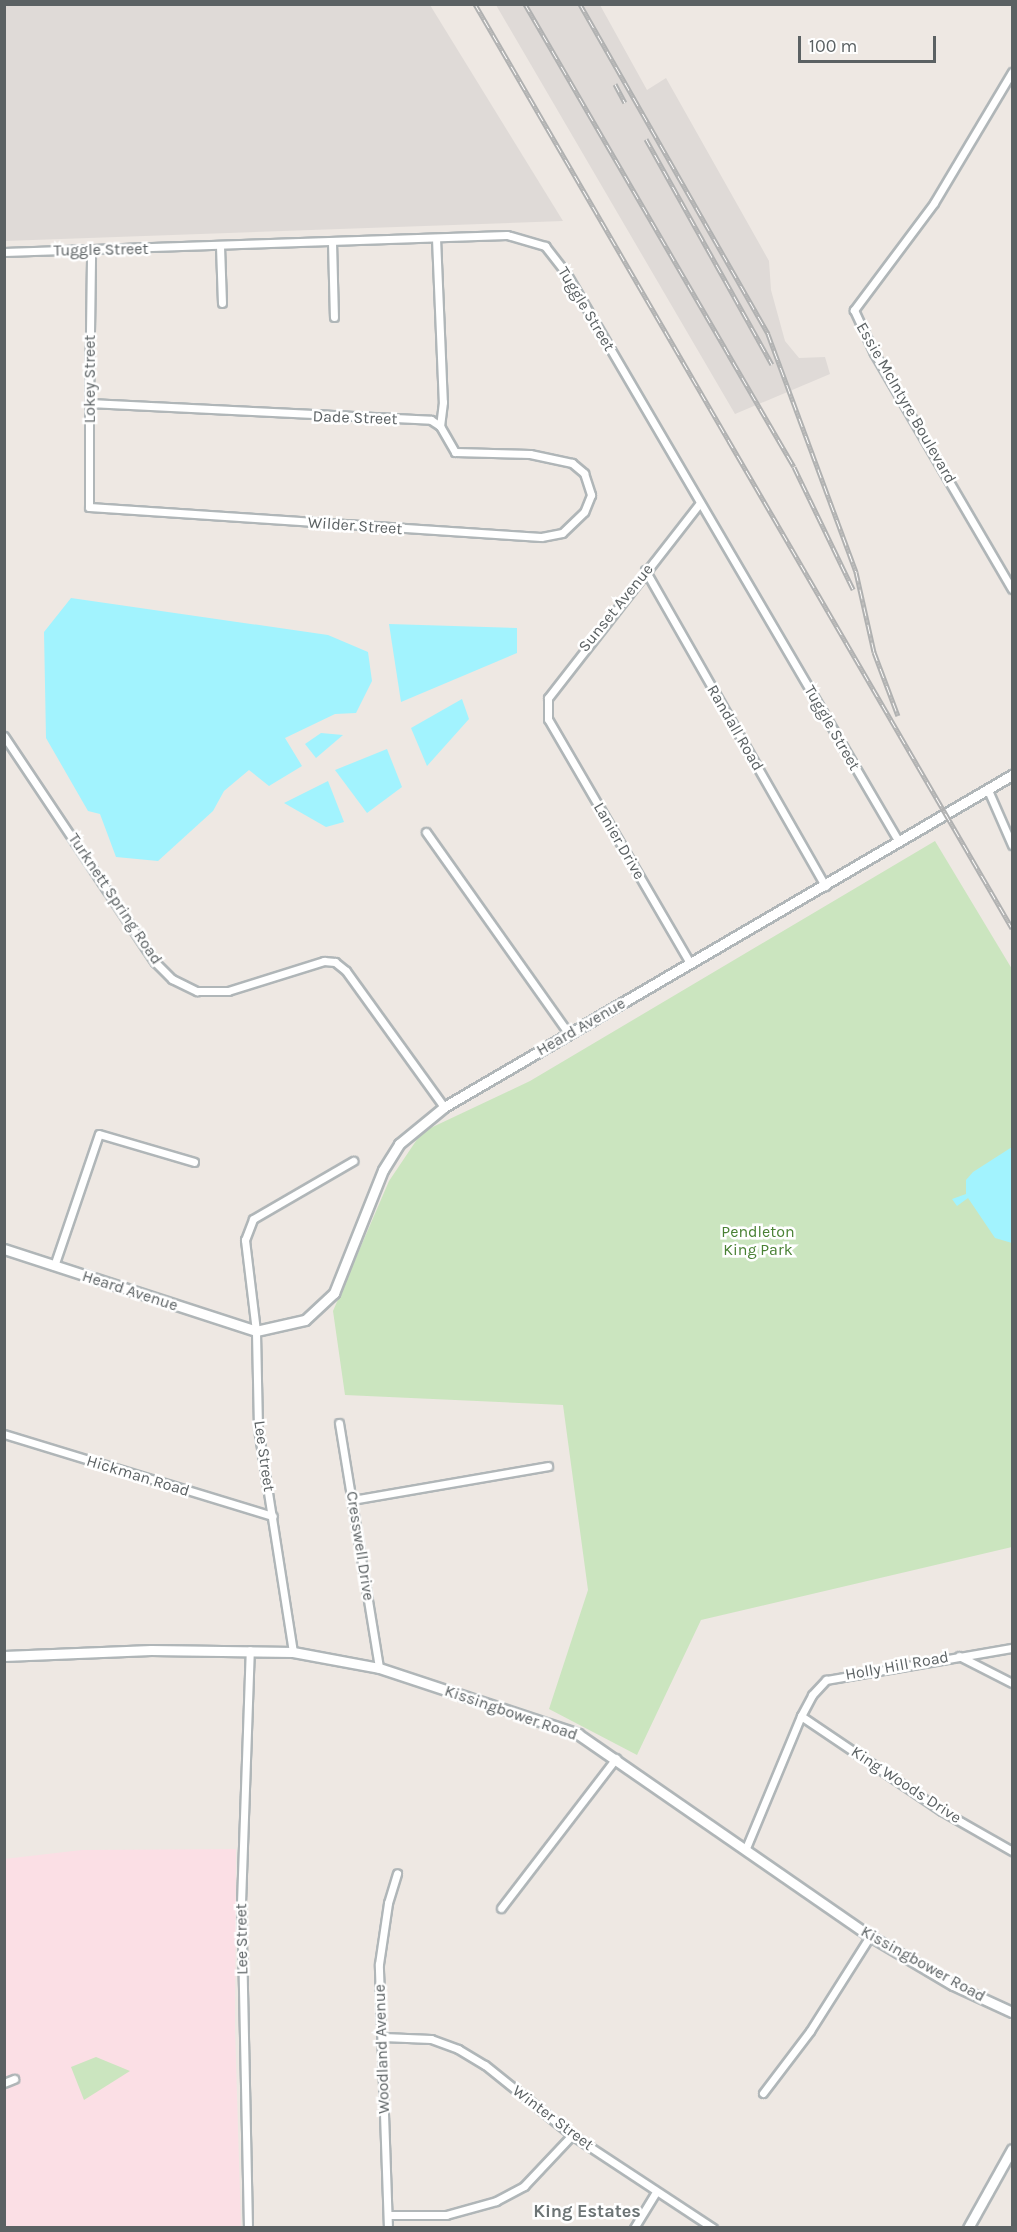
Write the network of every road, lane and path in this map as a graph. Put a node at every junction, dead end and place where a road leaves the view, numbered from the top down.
1 (1012, 72) edge
2 (436, 238) junction
3 (332, 242) junction
4 (220, 246) junction
5 (91, 251) junction
6 (4, 252) edge
7 (222, 303) dead end
8 (334, 318) dead end
9 (89, 403) junction
10 (440, 426) junction
11 (700, 503) junction
12 (89, 507) joint
13 (645, 570) junction
14 (1012, 589) edge
15 (548, 719) joint
16 (4, 736) edge
17 (1012, 776) edge
18 (988, 790) junction
19 (426, 832) dead end
20 (899, 842) junction
21 (1012, 845) edge
22 (825, 886) junction
23 (690, 963) junction
24 (569, 1034) junction
25 (444, 1107) junction
26 (353, 1161) dead end
27 (194, 1162) dead end
28 (4, 1249) edge
29 (54, 1266) junction
30 (256, 1331) junction
31 (339, 1423) dead end
32 (4, 1434) edge
33 (548, 1466) dead end
34 (352, 1500) junction
35 (273, 1516) junction
36 (1012, 1648) edge
37 (249, 1650) junction
38 (292, 1652) junction
39 (4, 1656) edge
40 (959, 1656) junction
41 (379, 1668) junction
42 (1012, 1683) edge
43 (801, 1716) junction
44 (616, 1758) junction
45 (746, 1848) junction
46 (1012, 1851) edge
47 (398, 1873) dead end
48 (501, 1908) dead end
49 (870, 1936) junction
50 (1012, 2012) edge
51 (383, 2037) junction
52 (14, 2079) dead end
53 (4, 2083) edge
54 (763, 2093) dead end
55 (572, 2135) junction
56 (1012, 2149) edge
57 (1009, 2162) edge
58 (656, 2192) junction
59 (388, 2215) junction
60 (248, 2228) edge
61 (388, 2228) edge
62 (634, 2228) edge
63 (713, 2228) edge
64 (968, 2228) edge

1 - 14 street, Essie McIntyre Boulevard
2 - 3 street, Tuggle Street
2 - 10 street
2 - 11 street, Tuggle Street
3 - 4 street, Tuggle Street
3 - 8 street
4 - 5 street, Tuggle Street
4 - 7 street
5 - 6 street, Tuggle Street
5 - 9 street, Lokey Street
9 - 10 street, Dade Street
9 - 12 street, Lokey Street
10 - 12 street, Wilder Street
11 - 13 street, Sunset Avenue
11 - 20 street, Tuggle Street
13 - 15 street, Sunset Avenue
13 - 22 street, Randall Road
15 - 23 street, Lanier Drive
16 - 25 street, Turknett Spring Road
17 - 18 street, Heard Avenue
18 - 20 street, Heard Avenue
18 - 21 street
19 - 24 street
20 - 22 street, Heard Avenue
22 - 23 street, Heard Avenue
23 - 24 street, Heard Avenue
24 - 25 street, Heard Avenue
25 - 30 street, Heard Avenue
26 - 30 street
27 - 29 street
28 - 29 street, Heard Avenue
29 - 30 street, Heard Avenue
30 - 35 street, Lee Street
31 - 34 street, Cresswell Drive
32 - 35 street, Hickman Road
33 - 34 street
34 - 41 street, Cresswell Drive
35 - 38 street, Lee Street
36 - 40 street, Holly Hill Road
37 - 38 street, Kissingbower Road
37 - 39 street, Kissingbower Road
37 - 60 street, Lee Street
38 - 41 street, Kissingbower Road
40 - 42 street
40 - 43 street, Holly Hill Road
41 - 44 street, Kissingbower Road
43 - 45 street, Holly Hill Road
43 - 46 street, King Woods Drive
44 - 45 street, Kissingbower Road
44 - 48 street
45 - 49 street, Kissingbower Road
47 - 51 street, Woodland Avenue
49 - 50 street, Kissingbower Road
49 - 54 street
51 - 55 street, Winter Street
51 - 59 street, Woodland Avenue
52 - 53 street
55 - 58 street, Winter Street
55 - 59 street
56 - 57 street
57 - 64 street
58 - 62 street
58 - 63 street, Winter Street
59 - 61 street, Woodland Avenue

